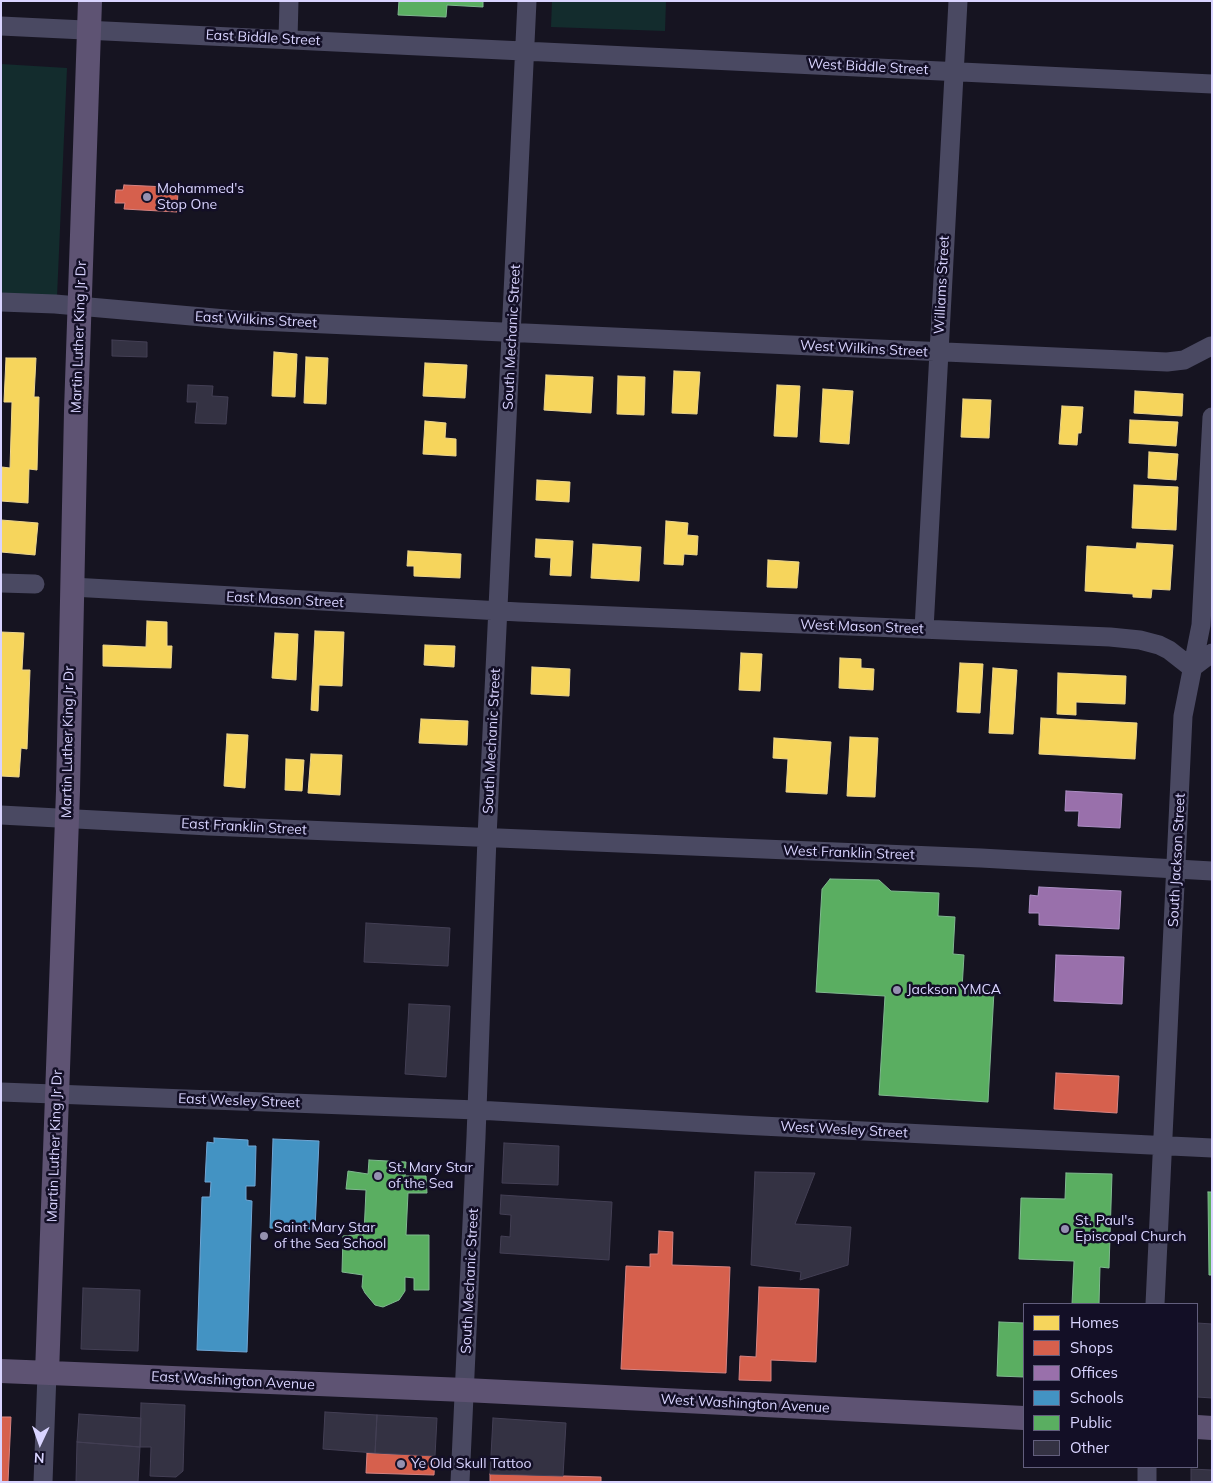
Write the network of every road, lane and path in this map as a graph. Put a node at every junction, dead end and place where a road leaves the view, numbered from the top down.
1 (90, 1) edge
2 (289, 1) edge
3 (527, 1) edge
4 (958, 1) edge
5 (1, 26) edge
6 (90, 30) junction
7 (288, 39) junction
8 (525, 51) junction
9 (955, 72) junction
10 (1212, 84) edge
11 (1, 302) edge
12 (81, 307) junction
13 (512, 333) junction
14 (1212, 345) edge
15 (938, 352) junction
16 (1212, 417) edge
17 (1, 582) edge
18 (35, 584) dead end
19 (72, 587) junction
20 (499, 611) junction
21 (1202, 611) junction
22 (924, 630) junction
23 (1212, 636) edge
24 (1212, 653) edge
25 (1192, 668) junction
26 (1, 815) edge
27 (67, 818) junction
28 (487, 837) junction
29 (1177, 869) junction
30 (1212, 871) edge
31 (1, 1092) edge
32 (58, 1093) junction
33 (477, 1110) junction
34 (1162, 1146) junction
35 (1212, 1148) edge
36 (1155, 1303) edge
37 (1, 1371) edge
38 (47, 1373) junction
39 (465, 1390) junction
40 (1023, 1418) edge
41 (1198, 1427) edge
42 (1212, 1428) edge
43 (1148, 1468) edge
44 (43, 1482) edge
45 (460, 1482) edge
46 (1147, 1482) edge

1 - 6 main road, Martin Luther King Jr Dr
2 - 7 street
3 - 8 street, South Mechanic Street
4 - 9 street, Williams Street
5 - 6 street, East Biddle Street
6 - 7 street, East Biddle Street
6 - 12 main road, Martin Luther King Jr Dr
7 - 8 street, East Biddle Street
8 - 9 street, West Biddle Street
8 - 13 street, South Mechanic Street
9 - 10 street, West Biddle Street
9 - 15 street, Williams Street
11 - 12 street, East Wilkins Street
12 - 13 street, East Wilkins Street
12 - 19 main road, Martin Luther King Jr Dr
13 - 15 street, West Wilkins Street
13 - 20 street, South Mechanic Street
14 - 15 street, West Wilkins Street
15 - 22 street, Williams Street
16 - 21 street, South Jackson Street
17 - 18 street
19 - 20 street, East Mason Street
19 - 27 main road, Martin Luther King Jr Dr
20 - 22 street, West Mason Street
20 - 28 street, South Mechanic Street
21 - 23 street
21 - 25 street, South Jackson Street
22 - 25 street, West Mason Street
24 - 25 street
25 - 29 street, South Jackson Street
26 - 27 street, East Franklin Street
27 - 28 street, East Franklin Street
27 - 32 main road, Martin Luther King Jr Dr
28 - 29 street, West Franklin Street
28 - 33 street, South Mechanic Street
29 - 30 street, West Franklin Street
29 - 34 street, South Jackson Street
31 - 32 street, East Wesley Street
32 - 33 street, East Wesley Street
32 - 38 main road, Martin Luther King Jr Dr
33 - 34 street, West Wesley Street
33 - 39 street, South Mechanic Street
34 - 35 street, West Wesley Street
34 - 36 street, South Jackson Street
37 - 38 main road, East Washington Avenue
38 - 39 main road, East Washington Avenue
38 - 44 street, Martin Luther King Jr Dr
39 - 40 main road, West Washington Avenue
39 - 45 street, South Mechanic Street
41 - 42 main road
43 - 46 street

